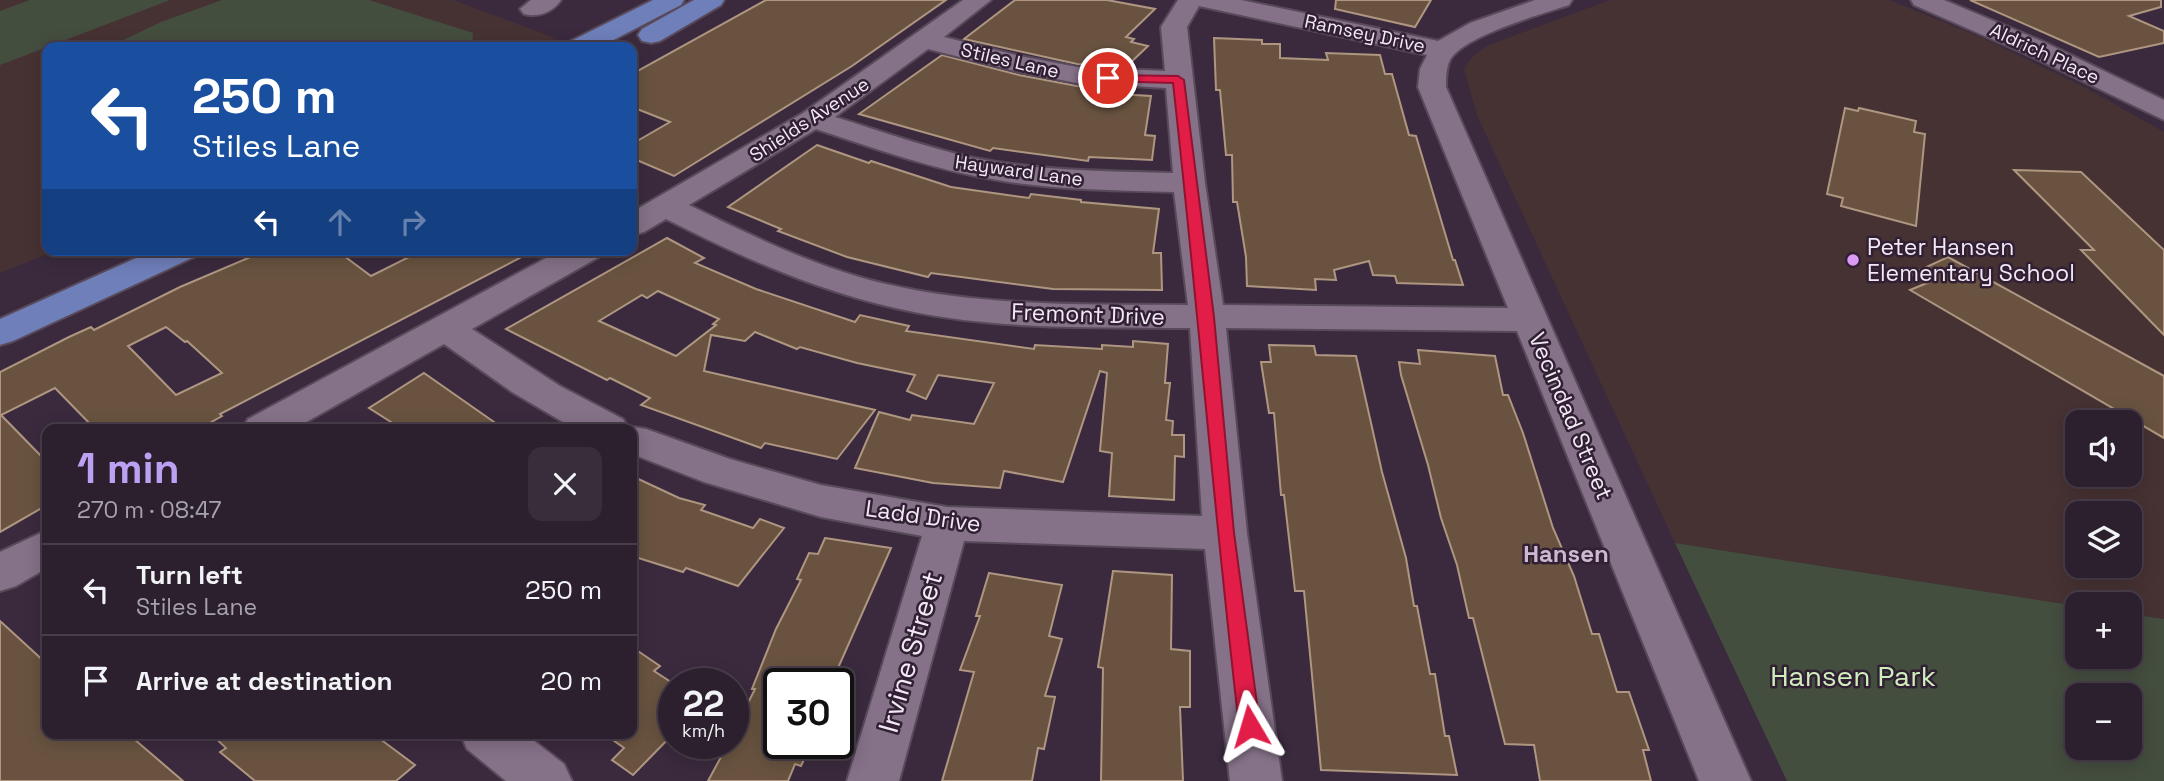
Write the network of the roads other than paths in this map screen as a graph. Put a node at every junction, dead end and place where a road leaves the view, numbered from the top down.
1 (672, 0) edge
2 (712, 0) edge
3 (979, 0) edge
4 (1190, 0) edge
5 (1206, 0) edge
6 (1560, 0) edge
7 (1923, 0) edge
8 (926, 40) junction
9 (590, 42) edge
10 (636, 42) edge
11 (1442, 50) junction
12 (1178, 80) junction
13 (2160, 105) edge
14 (813, 119) junction
15 (1189, 183) junction
16 (666, 206) junction
17 (637, 222) edge
18 (119, 256) edge
19 (169, 256) edge
20 (576, 256) edge
21 (0, 309) edge
22 (1207, 317) junction
23 (1530, 320) junction
24 (446, 328) junction
25 (0, 333) edge
26 (271, 424) edge
27 (598, 424) edge
28 (637, 441) edge
29 (947, 524) junction
30 (1225, 533) junction
31 (42, 550) edge
32 (0, 573) edge
33 (493, 739) edge
34 (546, 781) edge
35 (873, 781) edge
36 (1256, 781) edge
37 (1726, 781) edge

1 - 9 main road
2 - 10 main road
3 - 8 street, Shields Avenue
4 - 12 street
5 - 11 street, Ramsey Drive
6 - 11 street
7 - 13 street, Aldrich Place
8 - 12 street, Stiles Lane
8 - 14 street, Shields Avenue
11 - 23 street, Vecindad Street
12 - 15 street
14 - 15 street, Hayward Lane
14 - 16 street, Shields Avenue
15 - 22 street
16 - 17 street, Shields Avenue
16 - 22 street, Fremont Drive
18 - 21 main road
19 - 25 main road
20 - 24 street
22 - 23 street, Fremont Drive
22 - 30 street
23 - 37 street, Vecindad Street
24 - 26 street
24 - 27 street
28 - 29 street, Ladd Drive
29 - 30 street, Ladd Drive
29 - 35 street, Irvine Street
30 - 36 street
31 - 32 street
33 - 34 street

